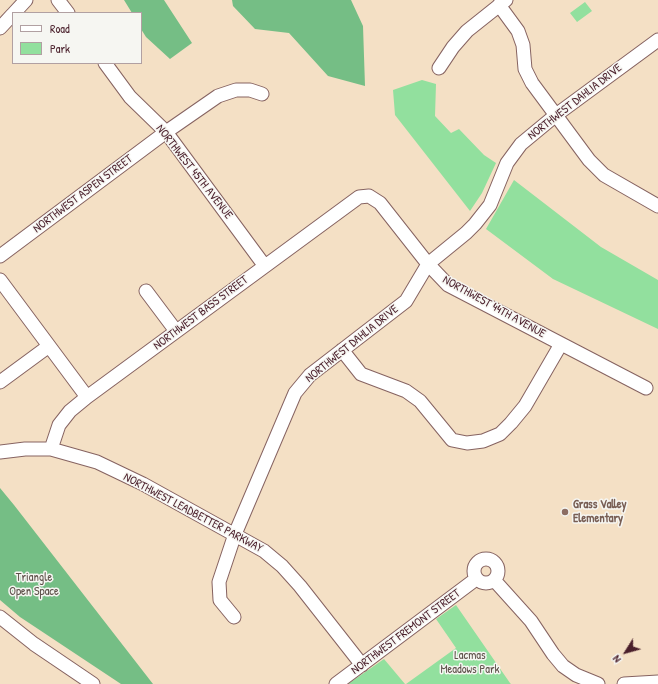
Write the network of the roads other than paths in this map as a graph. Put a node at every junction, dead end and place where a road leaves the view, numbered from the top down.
1 (26, 0) edge
2 (58, 0) edge
3 (502, 3) edge
4 (14, 12) edge
5 (67, 12) edge
6 (12, 14) edge
7 (0, 28) edge
8 (658, 40) edge
9 (106, 64) edge
10 (439, 68) dead end
11 (262, 94) dead end
12 (556, 115) junction
13 (166, 132) junction
14 (369, 196) joint
15 (658, 206) edge
16 (0, 256) edge
17 (428, 264) junction
18 (264, 265) junction
19 (0, 280) edge
20 (146, 291) dead end
21 (176, 331) junction
22 (561, 344) junction
23 (49, 346) junction
24 (342, 350) junction
25 (0, 382) edge
26 (646, 388) dead end
27 (87, 397) junction
28 (51, 449) junction
29 (0, 452) edge
30 (235, 534) junction
31 (476, 579) junction
32 (495, 581) junction
33 (0, 617) edge
34 (234, 618) dead end
35 (362, 665) junction
36 (658, 682) edge
37 (93, 684) edge
38 (336, 684) edge
39 (598, 684) edge
40 (624, 684) edge

1 - 4 street
2 - 5 street
3 - 10 street
3 - 12 street
6 - 7 street
8 - 12 street, NORTHWEST DAHLIA DRIVE
9 - 13 street, NORTHWEST 45TH AVENUE
11 - 13 street, NORTHWEST ASPEN STREET
12 - 15 street
12 - 17 street, NORTHWEST DAHLIA DRIVE
13 - 16 street, NORTHWEST ASPEN STREET
13 - 18 street, NORTHWEST 45TH AVENUE
14 - 17 street, NORTHWEST 44TH AVENUE
14 - 18 street, NORTHWEST BASS STREET
17 - 22 street, NORTHWEST 44TH AVENUE
17 - 24 street, NORTHWEST DAHLIA DRIVE
18 - 21 street, NORTHWEST BASS STREET
19 - 23 street
20 - 21 street
21 - 27 street, NORTHWEST BASS STREET
22 - 24 street
22 - 26 street, NORTHWEST 44TH AVENUE
23 - 25 street
23 - 27 street
24 - 30 street, NORTHWEST DAHLIA DRIVE
27 - 28 street, NORTHWEST BASS STREET
28 - 29 street, NORTHWEST LEADBETTER PARKWAY
28 - 30 street, NORTHWEST LEADBETTER PARKWAY
30 - 34 street, NORTHWEST DAHLIA DRIVE
30 - 35 street, NORTHWEST LEADBETTER PARKWAY
31 - 32 street
31 - 32 street
31 - 35 street, NORTHWEST FREMONT STREET
32 - 39 street
33 - 37 street
35 - 38 street, NORTHWEST FREMONT STREET
36 - 40 street

